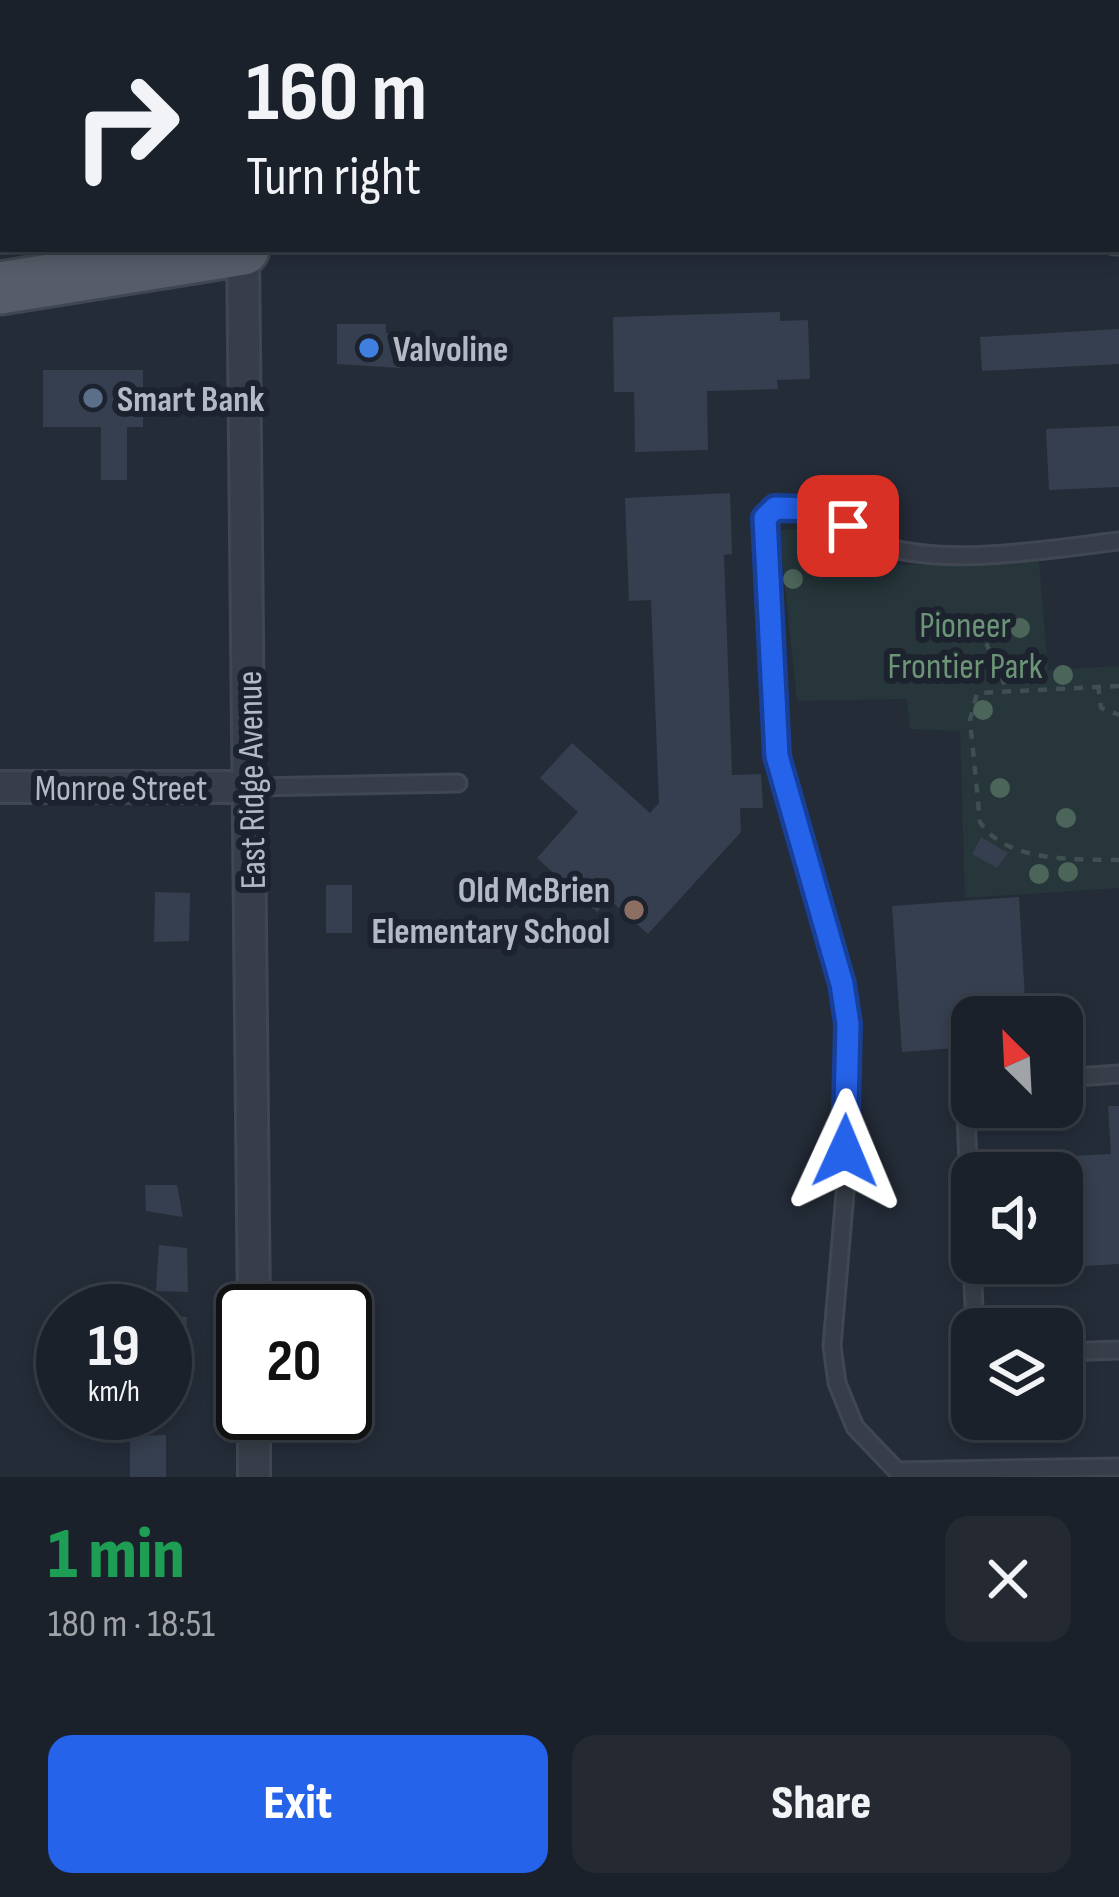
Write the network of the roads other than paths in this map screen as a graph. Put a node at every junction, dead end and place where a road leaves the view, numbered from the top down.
1 (243, 252) edge
2 (184, 254) edge
3 (98, 260) edge
4 (0, 287) edge
5 (1119, 542) edge
6 (458, 783) dead end
7 (251, 787) junction
8 (0, 788) edge
9 (1119, 1074) edge
10 (1083, 1077) edge
11 (254, 1284) edge
12 (1119, 1350) edge
13 (1083, 1351) edge
14 (254, 1440) edge
15 (1119, 1467) edge
16 (254, 1477) edge

1 - 7 street, East Ridge Avenue
2 - 3 main road
3 - 4 main road
5 - 15 lane
6 - 7 lane, Monroe Street
7 - 8 street, Monroe Street
7 - 11 street, East Ridge Avenue
9 - 10 lane
12 - 13 lane
14 - 16 street

